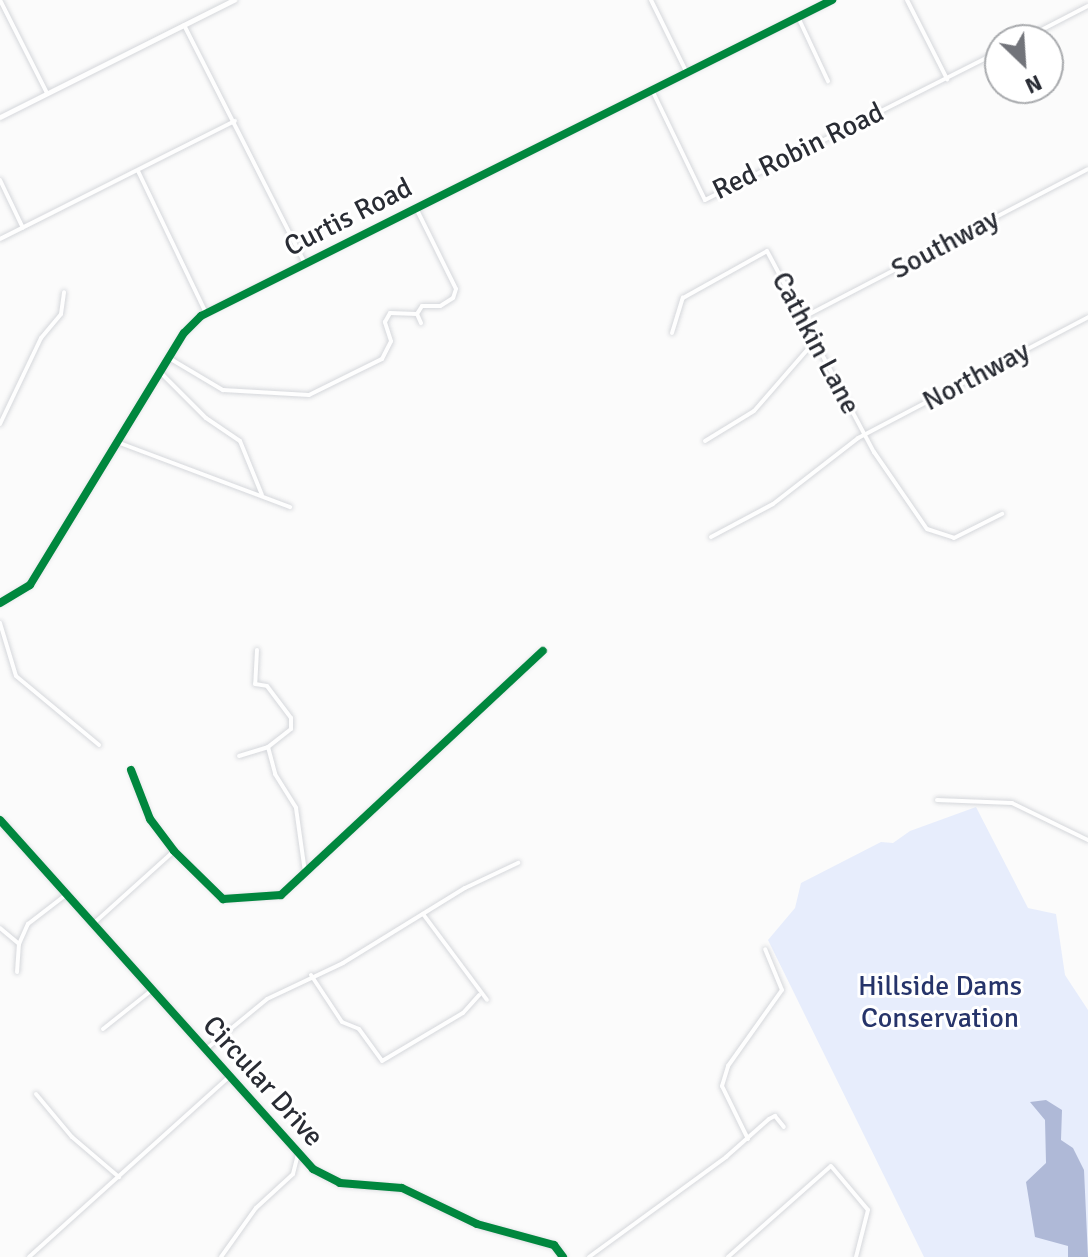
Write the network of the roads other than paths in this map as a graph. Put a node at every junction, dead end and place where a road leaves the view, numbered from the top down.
1 (0, 0) edge
2 (234, 0) edge
3 (651, 0) edge
4 (832, 0) edge
5 (907, 0) edge
6 (1088, 6) edge
7 (798, 17) junction
8 (1053, 24) edge
9 (184, 25) junction
10 (984, 59) edge
11 (686, 71) junction
12 (947, 79) junction
13 (828, 81) dead end
14 (652, 90) junction
15 (47, 93) junction
16 (0, 117) edge
17 (235, 121) junction
18 (1088, 169) edge
19 (138, 171) junction
20 (0, 180) edge
21 (416, 208) junction
22 (23, 228) junction
23 (0, 239) edge
24 (305, 263) junction
25 (64, 292) dead end
26 (206, 313) junction
27 (417, 314) junction
28 (1088, 317) edge
29 (802, 318) junction
30 (421, 323) dead end
31 (672, 333) dead end
32 (814, 342) junction
33 (169, 358) junction
34 (160, 372) junction
35 (0, 424) edge
36 (865, 435) junction
37 (705, 441) dead end
38 (117, 442) junction
39 (262, 495) junction
40 (290, 507) dead end
41 (1002, 514) dead end
42 (711, 537) dead end
43 (0, 603) edge
44 (0, 623) edge
45 (257, 650) dead end
46 (543, 651) dead end
47 (99, 745) dead end
48 (268, 747) junction
49 (239, 756) dead end
50 (131, 770) dead end
51 (937, 800) dead end
52 (0, 820) edge
53 (1088, 840) edge
54 (174, 851) junction
55 (518, 863) dead end
56 (305, 872) junction
57 (67, 894) junction
58 (423, 914) junction
59 (93, 924) junction
60 (0, 928) edge
61 (19, 944) junction
62 (765, 949) dead end
63 (17, 972) dead end
64 (311, 975) junction
65 (152, 990) junction
66 (479, 995) junction
67 (487, 1000) dead end
68 (103, 1029) dead end
69 (205, 1050) junction
70 (229, 1077) junction
71 (36, 1094) dead end
72 (784, 1127) dead end
73 (748, 1139) junction
74 (298, 1154) junction
75 (119, 1177) junction
76 (736, 1249) junction
77 (29, 1257) edge
78 (221, 1257) edge
79 (563, 1257) edge
80 (589, 1257) edge
81 (728, 1257) edge
82 (743, 1257) edge
83 (856, 1257) edge

1 - 15 street
2 - 9 street
3 - 11 street
4 - 7 street, Curtis Road
5 - 12 street
6 - 8 street
7 - 11 street, Curtis Road
7 - 13 street
9 - 15 street
9 - 17 street
10 - 12 street, Red Robin Road
11 - 14 street, Curtis Road
12 - 14 street, Red Robin Road
14 - 21 street, Curtis Road
15 - 16 street
17 - 19 street
17 - 24 street
18 - 29 street, Southway
19 - 22 street
19 - 26 street
20 - 22 street
21 - 24 street, Curtis Road
21 - 27 street
22 - 23 street
24 - 26 street, Curtis Road
25 - 35 street
26 - 33 street, Curtis Road
27 - 30 street
27 - 33 street
28 - 36 street, Northway
29 - 31 street, Cathkin Lane
29 - 32 street, Cathkin Lane
32 - 36 street, Cathkin Lane
32 - 37 street
33 - 34 street, Curtis Road
34 - 38 street, Curtis Road
34 - 39 street
36 - 41 street, Cathkin Lane
36 - 42 street, Northway
38 - 39 street
38 - 43 street, Curtis Road
39 - 40 street
44 - 47 street
45 - 48 street
46 - 56 street
48 - 49 street
48 - 56 street
50 - 54 street
51 - 53 street
52 - 57 street, Circular Drive
54 - 56 street
54 - 59 street
55 - 58 street
57 - 59 street, Circular Drive
57 - 61 street
58 - 64 street
58 - 66 street
59 - 65 street, Circular Drive
60 - 61 street
61 - 63 street
62 - 73 street
64 - 66 street
64 - 69 street
65 - 68 street
65 - 69 street, Circular Drive
66 - 67 street
69 - 70 street, Circular Drive
70 - 74 street, Circular Drive
70 - 75 street
71 - 75 street
72 - 73 street
73 - 80 street
74 - 78 street
74 - 79 street, Circular Drive
75 - 77 street
76 - 81 street
76 - 82 street
76 - 83 street

